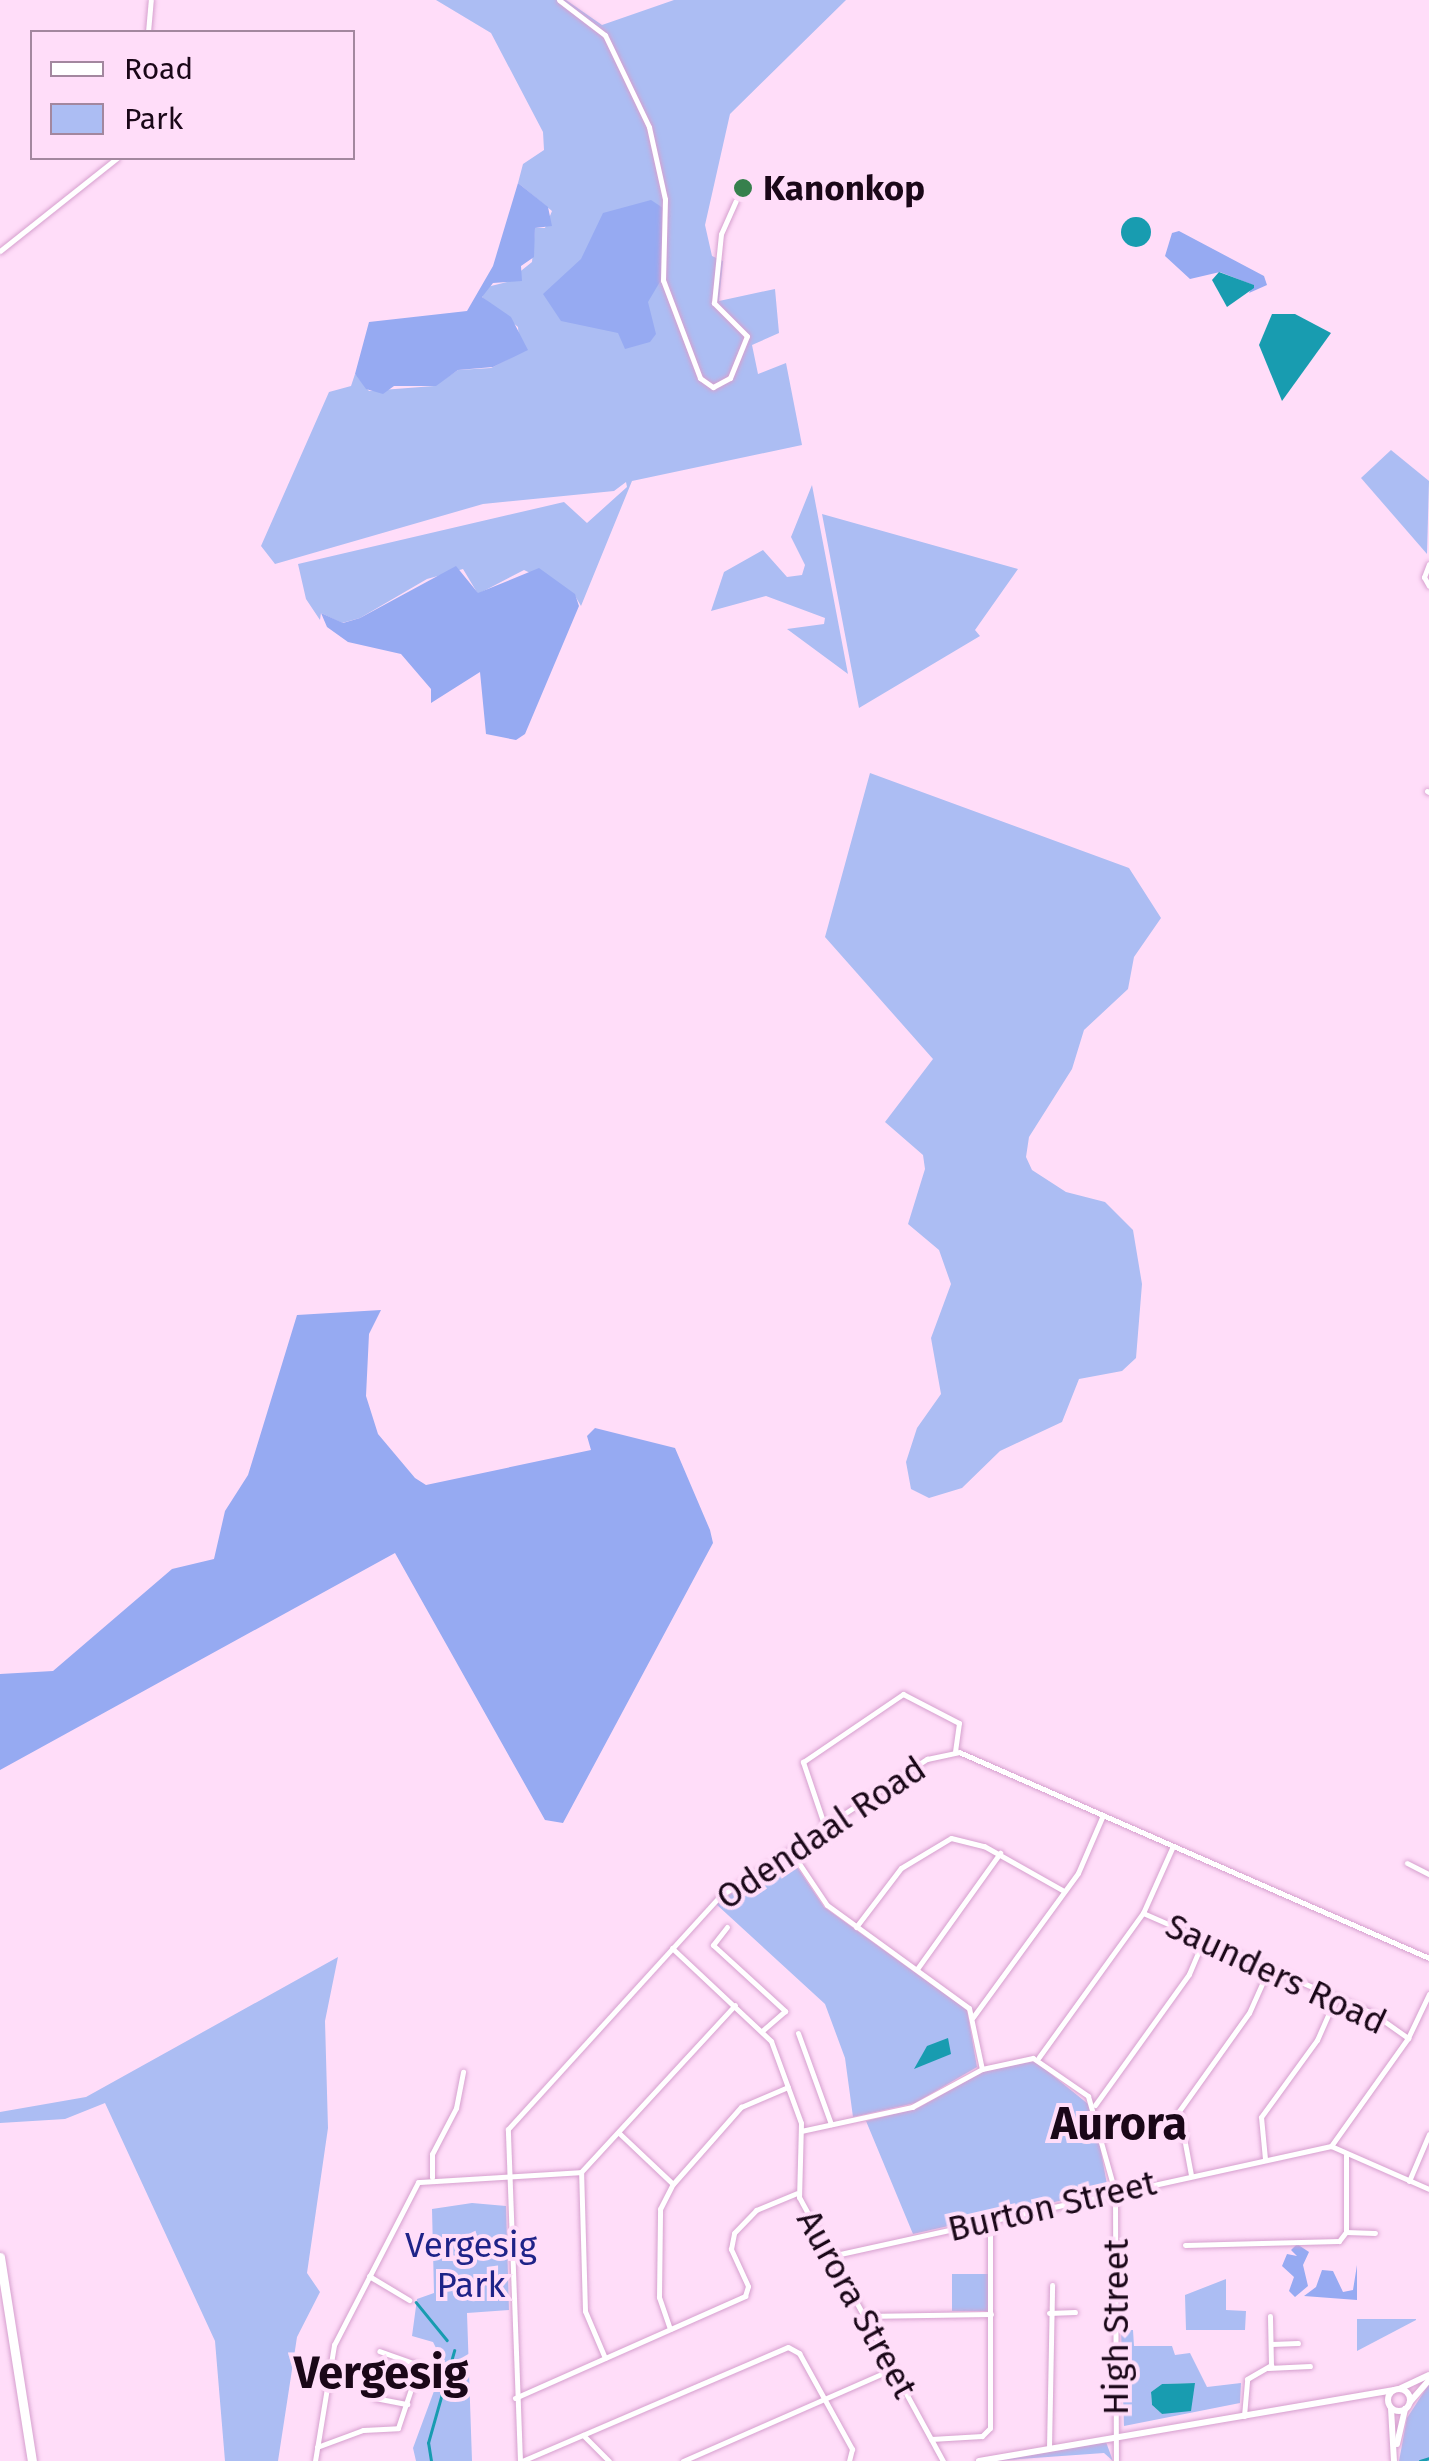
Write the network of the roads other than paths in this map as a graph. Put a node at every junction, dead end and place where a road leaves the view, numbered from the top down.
1 (151, 0) edge
2 (560, 0) edge
3 (148, 30) edge
4 (114, 160) edge
5 (736, 201) dead end
6 (0, 250) edge
7 (1429, 564) edge
8 (1429, 586) edge
9 (955, 1751) junction
10 (1103, 1815) junction
11 (824, 1827) junction
12 (1174, 1846) junction
13 (790, 1850) junction
14 (1000, 1853) junction
15 (1407, 1863) dead end
16 (1429, 1874) edge
17 (1064, 1891) junction
18 (1143, 1913) junction
19 (727, 1926) dead end
20 (856, 1926) junction
21 (1204, 1939) junction
22 (672, 1948) junction
23 (1429, 1958) edge
24 (1269, 1968) junction
25 (916, 1970) junction
26 (1429, 1994) edge
27 (1336, 1997) junction
28 (735, 2006) junction
29 (973, 2016) junction
30 (762, 2031) junction
31 (798, 2033) dead end
32 (1408, 2038) junction
33 (1038, 2058) junction
34 (982, 2069) junction
35 (464, 2072) dead end
36 (788, 2087) junction
37 (1095, 2104) junction
38 (831, 2125) junction
39 (801, 2131) junction
40 (618, 2133) junction
41 (1429, 2134) edge
42 (1331, 2146) junction
43 (1346, 2155) junction
44 (1266, 2158) junction
45 (581, 2172) junction
46 (508, 2174) junction
47 (1191, 2175) junction
48 (432, 2177) junction
49 (1409, 2181) junction
50 (673, 2184) junction
51 (1429, 2190) edge
52 (1115, 2192) junction
53 (798, 2193) junction
54 (990, 2220) junction
55 (1375, 2233) dead end
56 (1344, 2236) junction
57 (1185, 2245) dead end
58 (831, 2256) junction
59 (0, 2257) edge
60 (369, 2276) junction
61 (1052, 2285) dead end
62 (409, 2300) dead end
63 (1075, 2312) dead end
64 (1049, 2313) junction
65 (991, 2314) junction
66 (864, 2316) junction
67 (1270, 2316) dead end
68 (670, 2330) junction
69 (1298, 2343) dead end
70 (1271, 2344) junction
71 (379, 2351) dead end
72 (605, 2358) junction
73 (1310, 2366) dead end
74 (1268, 2368) junction
75 (893, 2369) junction
76 (1429, 2378) edge
77 (1396, 2390) junction
78 (1363, 2396) junction
79 (376, 2398) dead end
80 (515, 2398) junction
81 (826, 2402) junction
82 (406, 2404) junction
83 (1390, 2405) junction
84 (1407, 2406) junction
85 (1244, 2416) junction
86 (583, 2435) junction
87 (1116, 2438) junction
88 (931, 2440) junction
89 (317, 2447) junction
90 (1049, 2448) junction
91 (1394, 2458) edge
92 (32, 2461) edge
93 (315, 2461) edge
94 (521, 2461) edge
95 (609, 2461) edge
96 (683, 2461) edge
97 (850, 2461) edge
98 (943, 2461) edge
99 (979, 2461) edge
100 (1116, 2461) edge

1 - 3 street
2 - 5 street
4 - 6 street
7 - 8 street
9 - 10 street, Odendaal Road
9 - 11 street, Odendaal Road
9 - 11 street
10 - 12 street, Odendaal Road
10 - 17 street
11 - 13 street, Odendaal Road
12 - 18 street
12 - 23 street, Odendaal Road
13 - 20 street
13 - 22 street, Odendaal Road
14 - 17 street
14 - 20 street
14 - 25 street
15 - 16 street
17 - 29 street
18 - 21 street, Saunders Road
18 - 33 street
19 - 30 street
20 - 25 street
21 - 24 street, Saunders Road
21 - 37 street
22 - 28 street, Aurora Street
22 - 46 street, Odendaal Road
24 - 27 street, Saunders Road
24 - 47 street
25 - 29 street
26 - 32 street
27 - 32 street, Saunders Road
27 - 44 street
28 - 30 street, Aurora Street
28 - 40 street
29 - 34 street
30 - 36 street, Aurora Street
31 - 38 street
32 - 42 street
33 - 34 street
33 - 37 street
34 - 38 street
35 - 48 street
36 - 39 street, Aurora Street
36 - 50 street
37 - 52 street, High Street
38 - 39 street
39 - 53 street, Aurora Street
40 - 45 street
40 - 50 street
41 - 49 street
42 - 43 street
42 - 44 street, Burton Street
43 - 49 street
43 - 56 street
44 - 47 street, Burton Street
45 - 46 street
45 - 72 street
46 - 48 street
46 - 80 street
47 - 52 street, Burton Street
48 - 60 street
49 - 51 street
50 - 68 street
52 - 54 street, Burton Street
52 - 87 street, High Street
53 - 58 street, Aurora Street
53 - 68 street
54 - 58 street, Burton Street
54 - 65 street
55 - 56 street
56 - 57 street
58 - 66 street, Aurora Street
59 - 92 main road
60 - 62 street
60 - 89 street
61 - 64 street
63 - 64 street
64 - 90 street
65 - 66 street
65 - 88 street
66 - 75 street, Aurora Street
67 - 70 street
68 - 72 street
69 - 70 street
70 - 74 street
71 - 82 street
72 - 80 street
73 - 74 street
74 - 85 street
75 - 81 street
75 - 88 street, Aurora Street
76 - 77 main road
76 - 84 main road
77 - 78 main road
77 - 83 main road
77 - 84 main road
78 - 83 main road
78 - 85 main road
79 - 82 street
80 - 94 street
81 - 86 street
81 - 96 street
81 - 97 street
82 - 89 street
83 - 84 main road
83 - 91 main road
84 - 91 main road
85 - 87 main road
86 - 94 street
86 - 95 street
87 - 90 main road
87 - 100 street, High Street
88 - 98 street, Aurora Street
89 - 93 street
90 - 99 main road

